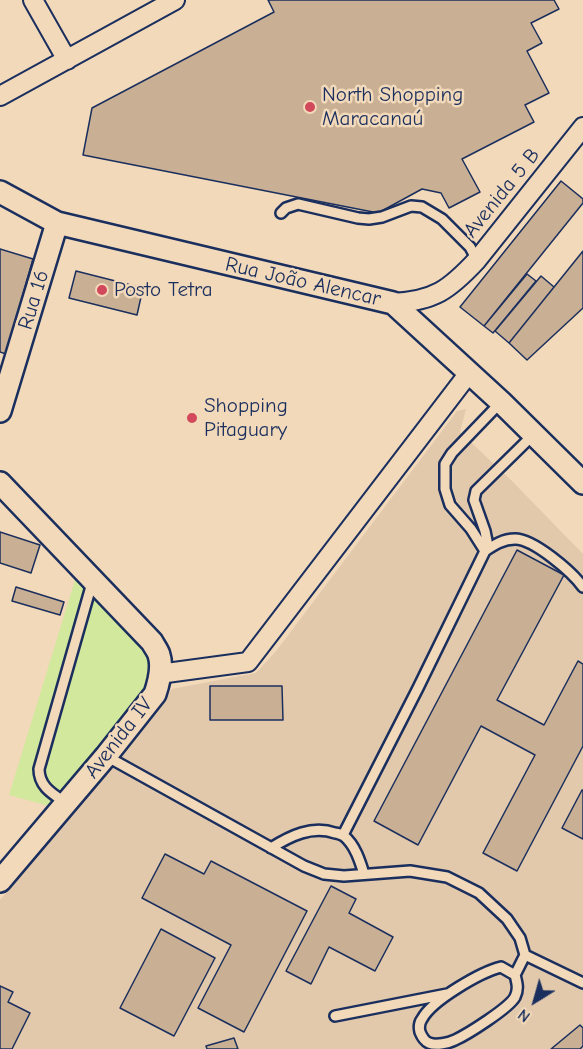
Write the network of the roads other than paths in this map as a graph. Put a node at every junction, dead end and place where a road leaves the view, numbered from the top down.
1 (33, 0) edge
2 (175, 0) edge
3 (67, 60) junction
4 (0, 96) edge
5 (583, 127) edge
6 (0, 192) edge
7 (281, 213) dead end
8 (57, 223) junction
9 (477, 260) junction
10 (393, 303) junction
11 (469, 373) junction
12 (501, 402) junction
13 (0, 411) edge
14 (534, 434) junction
15 (0, 483) edge
16 (583, 483) edge
17 (485, 551) junction
18 (93, 580) junction
19 (583, 587) edge
20 (159, 674) junction
21 (106, 756) junction
22 (66, 803) junction
23 (343, 835) junction
24 (271, 848) junction
25 (364, 874) junction
26 (0, 881) edge
27 (525, 955) junction
28 (515, 975) junction
29 (583, 983) edge
30 (449, 994) junction
31 (334, 1016) dead end

1 - 3 street
2 - 3 street
3 - 4 street
5 - 9 street, Avenida 5 B
6 - 8 street, Rua João Alencar
7 - 9 lane
8 - 10 street, Rua João Alencar
8 - 13 street, Rua 16
9 - 10 street, Avenida 5 B
10 - 11 street, Rua João Alencar
11 - 12 street, Rua João Alencar
11 - 20 street
12 - 14 street, Rua João Alencar
12 - 17 lane
14 - 16 street, Rua João Alencar
14 - 17 lane
15 - 18 street, Avenida IV
17 - 19 lane
17 - 23 lane
18 - 20 street, Avenida IV
18 - 22 lane
20 - 21 street, Avenida IV
21 - 22 street, Avenida IV
21 - 24 lane
22 - 26 street, Avenida IV
23 - 24 lane
23 - 25 lane
24 - 25 lane
25 - 27 lane
27 - 28 lane
27 - 29 lane
28 - 30 lane
28 - 30 lane
30 - 31 lane

